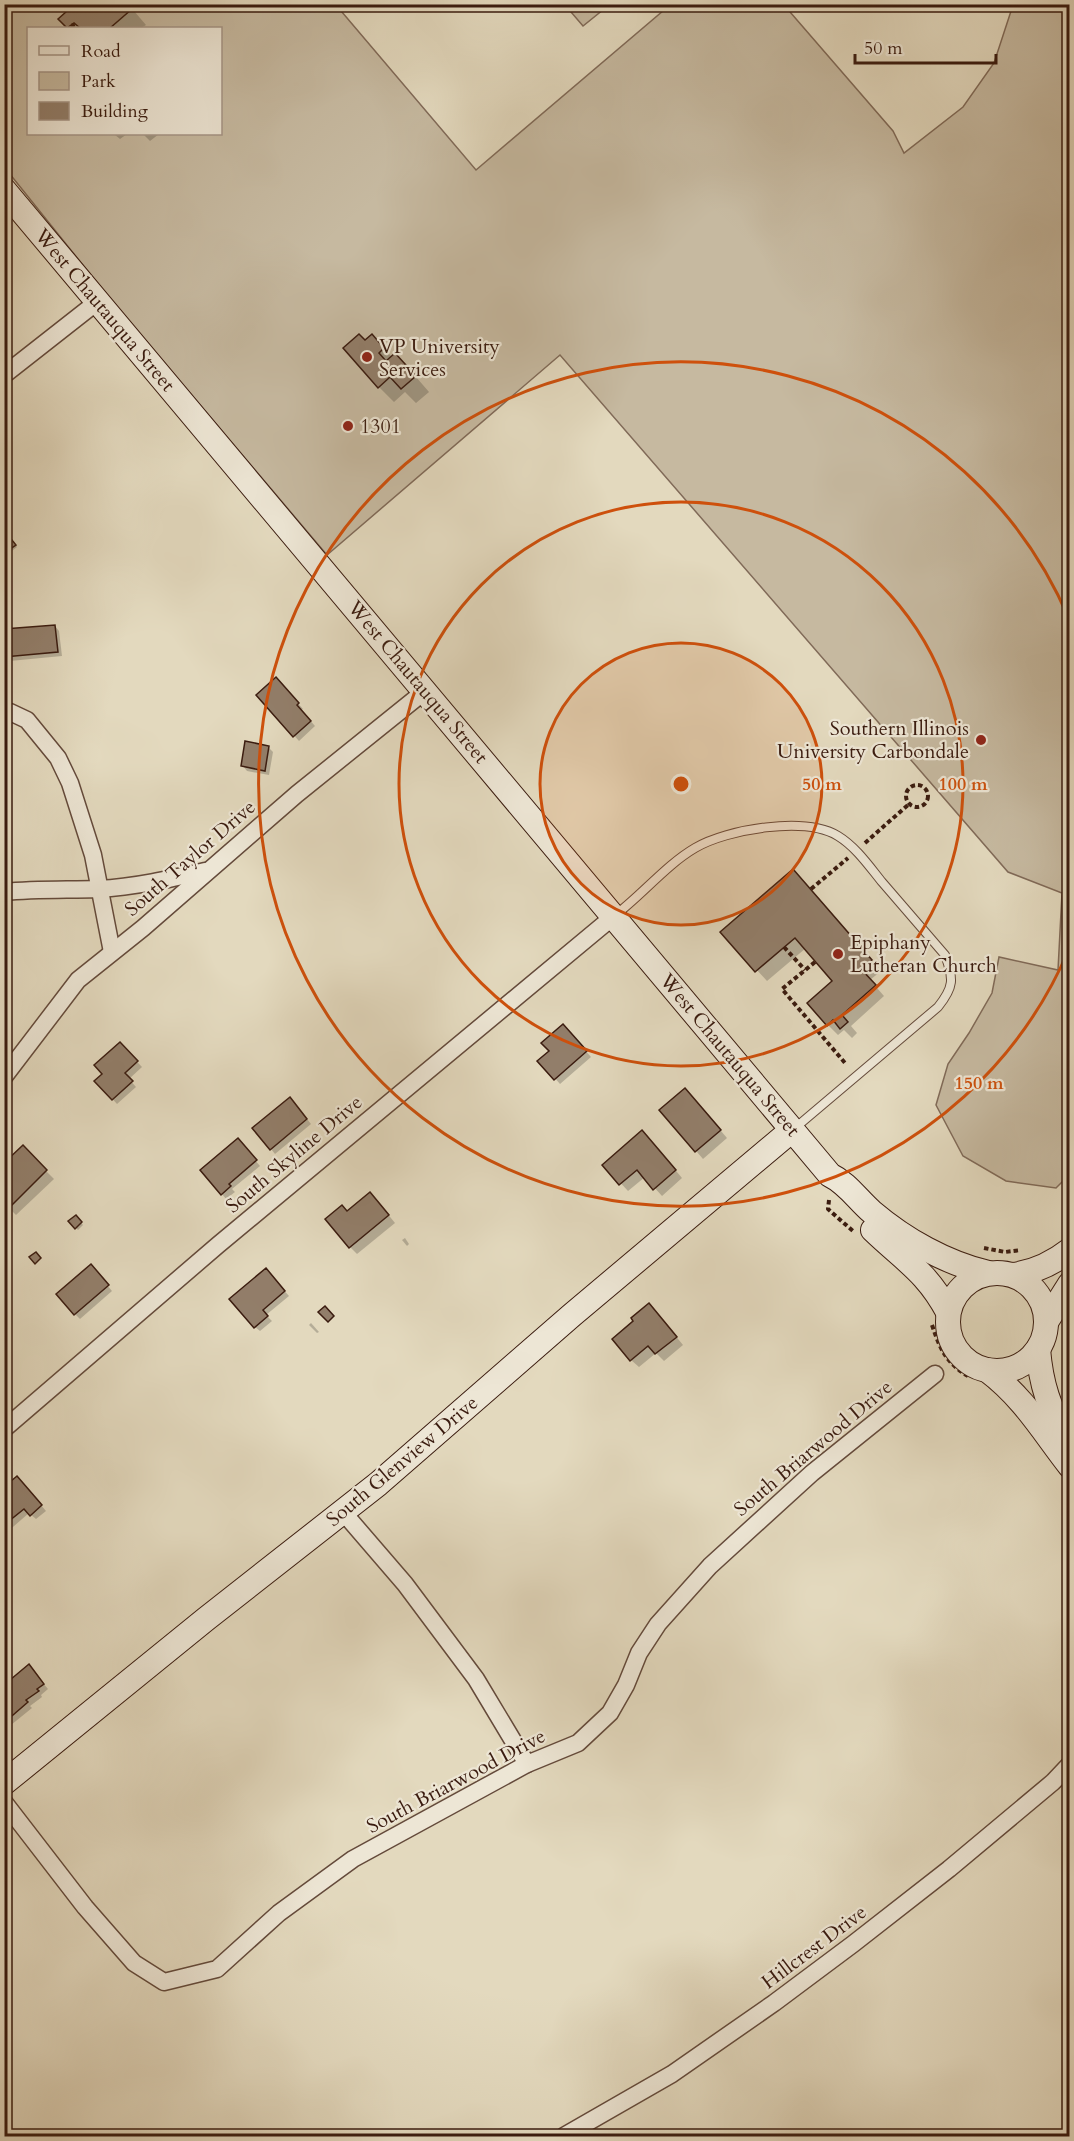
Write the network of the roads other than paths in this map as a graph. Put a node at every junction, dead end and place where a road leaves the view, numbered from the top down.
1 (4, 190) edge
2 (97, 302) junction
3 (4, 375) edge
4 (425, 691) junction
5 (10, 712) dead end
6 (209, 870) junction
7 (99, 889) junction
8 (4, 892) edge
9 (615, 916) junction
10 (112, 952) junction
11 (4, 1077) edge
12 (792, 1130) junction
13 (830, 1175) junction
14 (1070, 1250) edge
15 (988, 1273) junction
16 (1013, 1275) junction
17 (1070, 1284) edge
18 (948, 1312) junction
19 (1046, 1322) junction
20 (1038, 1349) junction
21 (987, 1370) junction
22 (935, 1374) dead end
23 (4, 1429) edge
24 (1070, 1443) edge
25 (1070, 1466) edge
26 (343, 1512) junction
27 (527, 1764) junction
28 (1070, 1764) edge
29 (4, 1784) edge
30 (4, 1802) edge
31 (564, 2136) edge

1 - 2 street, West Chautauqua Street
2 - 3 street
2 - 4 street, West Chautauqua Street
4 - 6 street, South Taylor Drive
4 - 9 street, West Chautauqua Street
5 - 7 street
6 - 7 street
6 - 10 street, South Taylor Drive
7 - 8 street
7 - 10 street
9 - 12 street, West Chautauqua Street
9 - 12 lane
9 - 23 street, South Skyline Drive
10 - 11 street, South Taylor Drive
12 - 13 street, West Chautauqua Street
12 - 26 street, South Glenview Drive
13 - 15 street, West Chautauqua Street
13 - 18 street, West Chautauqua Street
14 - 16 street
15 - 16 street, West Chautauqua Street
15 - 18 street
16 - 19 street
17 - 19 street
18 - 21 street, West Chautauqua Street
19 - 20 street
20 - 21 street
20 - 24 street
21 - 25 street, West Chautauqua Street
22 - 27 street, South Briarwood Drive
26 - 27 street
26 - 29 street, South Glenview Drive
27 - 30 street, South Briarwood Drive
28 - 31 street, Hillcrest Drive

